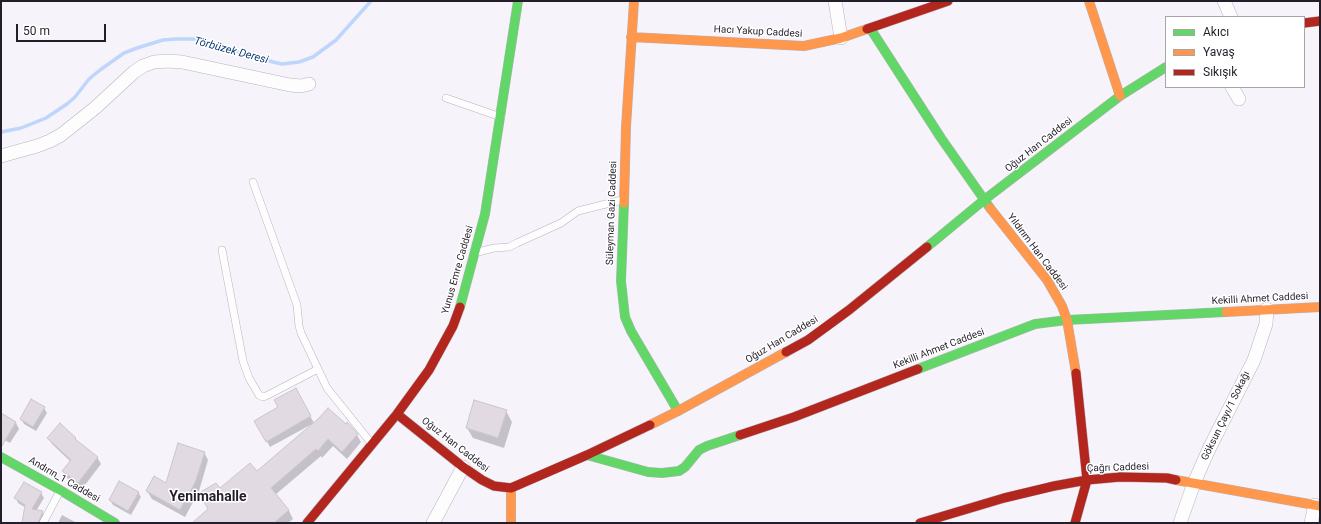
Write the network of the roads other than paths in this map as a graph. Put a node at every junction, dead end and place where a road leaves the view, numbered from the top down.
1 (518, 1) edge
2 (634, 1) edge
3 (836, 1) edge
4 (948, 1) edge
5 (1089, 1) edge
6 (1224, 1) edge
7 (1231, 16) edge
8 (1320, 21) edge
9 (1305, 23) edge
10 (870, 28) junction
11 (631, 37) junction
12 (841, 38) junction
13 (1165, 68) edge
14 (309, 84) dead end
15 (1233, 88) edge
16 (1120, 96) junction
17 (446, 98) dead end
18 (1239, 99) dead end
19 (501, 117) junction
20 (1, 156) edge
21 (253, 182) dead end
22 (624, 200) junction
23 (984, 200) junction
24 (222, 250) dead end
25 (476, 253) junction
26 (1320, 307) edge
27 (1267, 309) junction
28 (1067, 320) junction
29 (318, 370) junction
30 (678, 411) junction
31 (397, 414) junction
32 (372, 444) junction
33 (587, 455) junction
34 (3, 461) edge
35 (464, 467) junction
36 (1087, 480) junction
37 (1194, 483) junction
38 (510, 488) junction
39 (60, 490) junction
40 (1318, 506) edge
41 (43, 523) edge
42 (115, 523) edge
43 (307, 523) edge
44 (433, 523) edge
45 (511, 523) edge
46 (920, 523) edge
47 (1075, 523) edge
48 (1180, 523) edge
49 (1310, 523) edge

1 - 19 street, Yunus Emre Caddesi
2 - 11 street, Süleyman Gazi Caddesi
3 - 12 street
4 - 10 street, Hacı Yakup Caddesi
5 - 16 street
6 - 7 street
8 - 9 street
10 - 12 street, Hacı Yakup Caddesi
10 - 23 street, Yıldırım Han Caddesi
11 - 12 street, Hacı Yakup Caddesi
11 - 22 street, Süleyman Gazi Caddesi
13 - 16 street, Oğuz Han Caddesi
14 - 20 street
15 - 18 street
16 - 23 street, Oğuz Han Caddesi
17 - 19 lane
19 - 25 street, Yunus Emre Caddesi
21 - 29 lane
22 - 25 lane
22 - 30 street, Süleyman Gazi Caddesi
23 - 28 street, Yıldırım Han Caddesi
23 - 30 street, Oğuz Han Caddesi
24 - 29 lane
25 - 31 street, Yunus Emre Caddesi
26 - 27 street, Kekilli Ahmet Caddesi
27 - 28 street, Kekilli Ahmet Caddesi
27 - 37 street, Göksun Çayı/1 Sokağı
28 - 33 street, Kekilli Ahmet Caddesi
28 - 36 street, Yıldırım Han Caddesi
29 - 32 lane
30 - 33 street, Oğuz Han Caddesi
31 - 32 street, Yunus Emre Caddesi
31 - 35 street, Oğuz Han Caddesi
32 - 43 street, Yunus Emre Caddesi
33 - 38 street, Oğuz Han Caddesi
34 - 39 street, Andırın_1 Caddesi
35 - 38 street, Oğuz Han Caddesi
35 - 44 street
36 - 37 street, Çağrı Caddesi
36 - 46 street, Çağrı Caddesi
36 - 47 street, Yıldırım Han Caddesi
37 - 40 street, Çağrı Caddesi
37 - 48 street, Göksun Çayı/1 Sokağı
38 - 45 street
39 - 41 lane
39 - 42 street, Andırın_1 Caddesi
40 - 49 street

